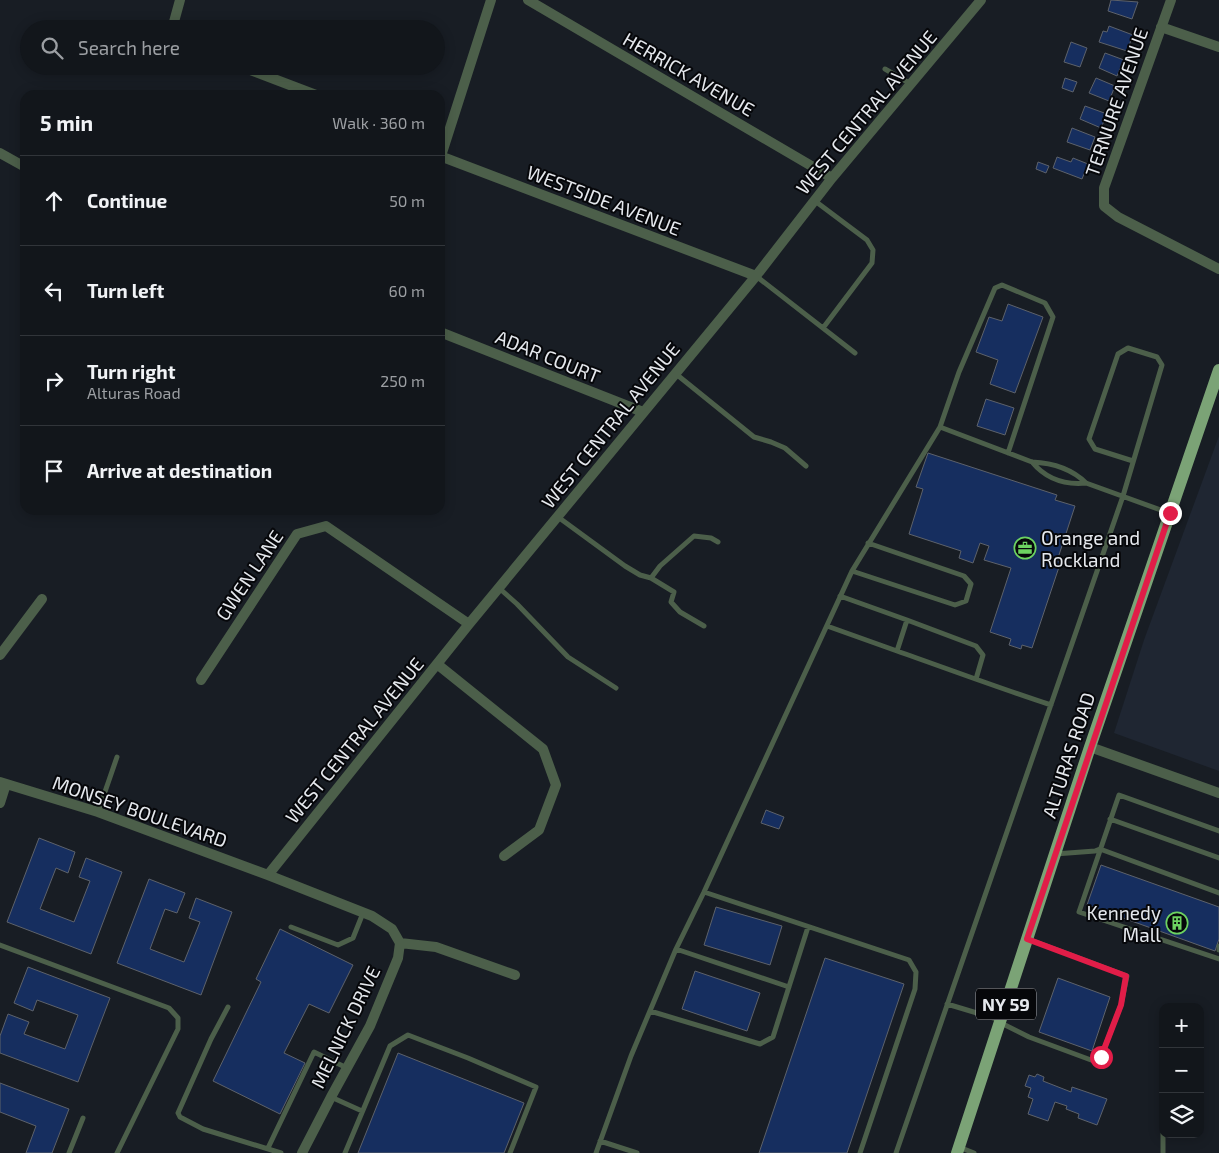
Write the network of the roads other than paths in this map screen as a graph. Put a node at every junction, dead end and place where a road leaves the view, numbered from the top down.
1 (180, 0) edge
2 (491, 0) edge
3 (528, 0) edge
4 (981, 0) edge
5 (1171, 0) edge
6 (174, 20) edge
7 (1161, 27) junction
8 (1219, 47) edge
9 (885, 69) dead end
10 (264, 75) edge
11 (911, 84) junction
12 (303, 90) edge
13 (445, 141) edge
14 (0, 153) edge
15 (445, 158) edge
16 (20, 164) edge
17 (832, 178) junction
18 (815, 201) junction
19 (1219, 269) edge
20 (756, 276) junction
21 (823, 328) junction
22 (445, 334) edge
23 (855, 353) dead end
24 (1219, 370) edge
25 (675, 374) junction
26 (643, 412) junction
27 (940, 427) junction
28 (1008, 453) junction
29 (1133, 461) junction
30 (1032, 462) junction
31 (806, 466) dead end
32 (1086, 483) junction
33 (1123, 496) junction
34 (1170, 513) junction
35 (557, 517) junction
36 (718, 542) dead end
37 (868, 543) junction
38 (852, 571) junction
39 (651, 578) junction
40 (499, 588) junction
41 (840, 596) junction
42 (42, 599) dead end
43 (907, 620) junction
44 (469, 624) junction
45 (704, 626) dead end
46 (827, 626) junction
47 (897, 651) junction
48 (0, 655) edge
49 (437, 664) junction
50 (976, 679) junction
51 (201, 680) dead end
52 (616, 688) dead end
53 (1051, 705) junction
54 (1090, 747) junction
55 (118, 757) dead end
56 (3, 783) edge
57 (1219, 793) edge
58 (0, 803) edge
59 (98, 812) junction
60 (1110, 819) junction
61 (1219, 831) edge
62 (1100, 849) junction
63 (1055, 854) junction
64 (504, 856) dead end
65 (1219, 858) edge
66 (268, 875) junction
67 (704, 892) junction
68 (1219, 893) edge
69 (364, 913) junction
70 (291, 926) dead end
71 (808, 927) junction
72 (1027, 939) junction
73 (400, 943) junction
74 (0, 946) edge
75 (1219, 946) edge
76 (676, 949) junction
77 (1219, 950) edge
78 (1219, 959) edge
79 (515, 975) dead end
80 (789, 986) junction
81 (948, 1004) junction
82 (228, 1007) dead end
83 (650, 1011) junction
84 (1000, 1021) junction
85 (347, 1068) junction
86 (331, 1097) junction
87 (362, 1111) junction
88 (84, 1118) dead end
89 (1163, 1138) edge
90 (600, 1141) junction
91 (268, 1148) junction
92 (958, 1150) edge
93 (69, 1153) edge
94 (117, 1153) edge
95 (281, 1153) edge
96 (302, 1153) edge
97 (345, 1153) edge
98 (510, 1153) edge
99 (596, 1153) edge
100 (637, 1153) edge
101 (860, 1153) edge
102 (896, 1153) edge
103 (974, 1153) edge
104 (1163, 1153) edge

1 - 6 street
2 - 13 street
3 - 17 street, HERRICK AVENUE
4 - 11 street, WEST CENTRAL AVENUE
5 - 7 street, TERNURE AVENUE
7 - 8 street
7 - 19 street, TERNURE AVENUE
9 - 11 lane
10 - 12 street
11 - 17 street, WEST CENTRAL AVENUE
14 - 16 street
15 - 20 street, WESTSIDE AVENUE
17 - 18 street, WEST CENTRAL AVENUE
18 - 20 street, WEST CENTRAL AVENUE
18 - 21 lane
20 - 21 lane
20 - 25 street, WEST CENTRAL AVENUE
21 - 23 lane
22 - 26 street, ADAR COURT
24 - 34 main road, ALTURAS ROAD / NY 59
25 - 26 street, WEST CENTRAL AVENUE
25 - 31 lane
26 - 35 street, WEST CENTRAL AVENUE
27 - 28 lane
27 - 28 lane
27 - 37 lane
28 - 30 lane
29 - 29 lane
29 - 33 lane
30 - 32 lane
30 - 32 lane
32 - 33 lane
33 - 34 lane
33 - 53 lane
34 - 54 main road, ALTURAS ROAD / NY 59
35 - 39 lane
35 - 40 street, WEST CENTRAL AVENUE
36 - 39 lane
37 - 38 lane
37 - 38 lane
38 - 41 lane
39 - 45 lane
40 - 44 street, WEST CENTRAL AVENUE
40 - 52 lane
41 - 43 lane
41 - 46 lane
42 - 48 street
43 - 47 lane
43 - 50 lane
44 - 49 street, WEST CENTRAL AVENUE
44 - 51 street, GWEN LANE
46 - 47 lane
46 - 67 lane
47 - 50 lane
49 - 64 street
49 - 66 street, WEST CENTRAL AVENUE
50 - 53 lane
53 - 81 lane
54 - 57 street
54 - 63 main road, ALTURAS ROAD / NY 59
55 - 59 lane
56 - 58 street
56 - 59 street, MONSEY BOULEVARD
59 - 66 street, MONSEY BOULEVARD
60 - 61 lane
60 - 62 lane
60 - 65 lane
62 - 63 lane
62 - 68 lane
62 - 78 lane
63 - 72 main road, ALTURAS ROAD / NY 59
66 - 69 street
67 - 71 lane
67 - 76 lane
69 - 70 lane
69 - 73 street
71 - 80 lane
71 - 101 lane
72 - 84 main road, ALTURAS ROAD / NY 59
72 - 84 lane
73 - 79 street
73 - 85 street, MELNICK DRIVE
74 - 94 lane
75 - 77 lane
76 - 80 lane
76 - 83 lane
80 - 83 lane
81 - 84 lane
81 - 102 lane
82 - 91 lane
83 - 90 lane
84 - 92 main road, ALTURAS ROAD / NY 59
85 - 86 street, MELNICK DRIVE
85 - 91 lane
86 - 87 lane
86 - 96 street, MELNICK DRIVE
87 - 97 lane
87 - 98 lane
88 - 93 lane
89 - 104 lane
90 - 99 lane
90 - 100 lane
91 - 95 lane
92 - 103 lane

